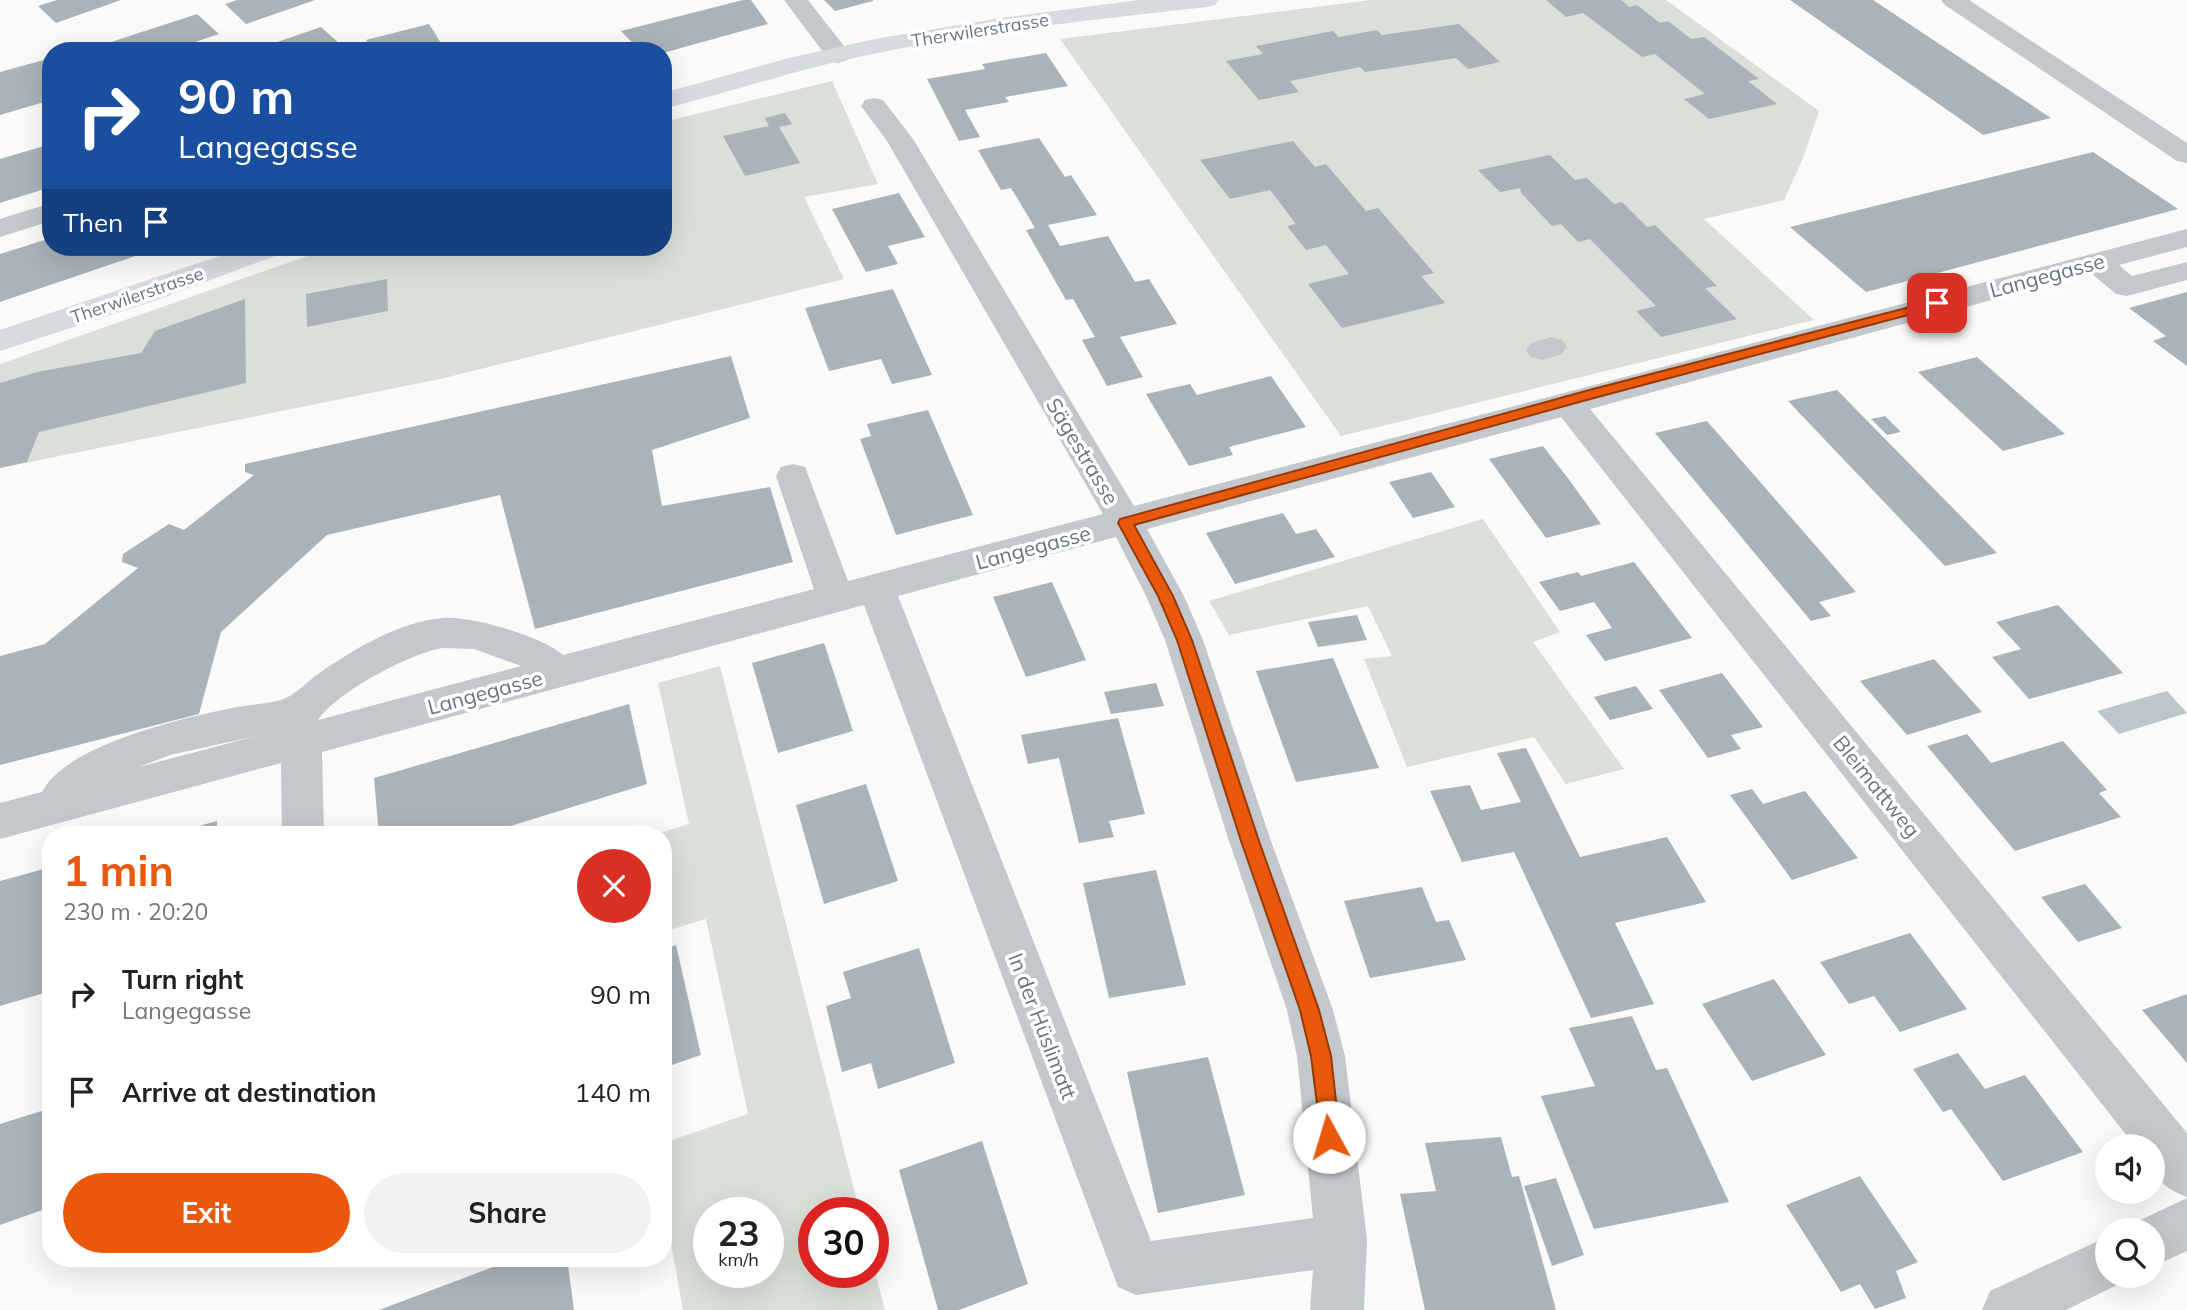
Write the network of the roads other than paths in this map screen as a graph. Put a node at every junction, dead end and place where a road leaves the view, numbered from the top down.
1 (796, 0) edge
2 (1206, 0) edge
3 (1953, 0) edge
4 (838, 55) junction
5 (672, 98) edge
6 (874, 106) dead end
7 (2187, 155) edge
8 (42, 215) edge
9 (0, 228) edge
10 (2187, 238) edge
11 (248, 256) edge
12 (2096, 262) junction
13 (2187, 271) edge
14 (0, 341) edge
15 (1566, 401) junction
16 (793, 476) dead end
17 (1126, 523) junction
18 (856, 594) junction
19 (555, 673) junction
20 (299, 726) junction
21 (0, 821) edge
22 (303, 826) edge
23 (2187, 1171) edge
24 (2187, 1224) edge
25 (2165, 1235) edge
26 (1341, 1240) junction
27 (2095, 1269) edge
28 (1337, 1310) edge
29 (2009, 1310) edge

1 - 4 street
2 - 4 main road, Therwilerstrasse
3 - 7 street
4 - 5 main road, Therwilerstrasse
6 - 17 street, Sägestrasse
8 - 9 street
10 - 12 street, Langegasse
11 - 14 main road, Therwilerstrasse
12 - 13 street
12 - 15 street, Langegasse
15 - 17 street, Langegasse
15 - 23 street, Bleimattweg
16 - 18 street
17 - 18 street, Langegasse
17 - 26 street, Sägestrasse
18 - 19 street, Langegasse
18 - 26 street, In der Hüslimatt
19 - 20 street, Langegasse
19 - 20 street
20 - 21 street, Langegasse
20 - 22 street
24 - 25 street
26 - 28 street, Sägestrasse
27 - 29 street

